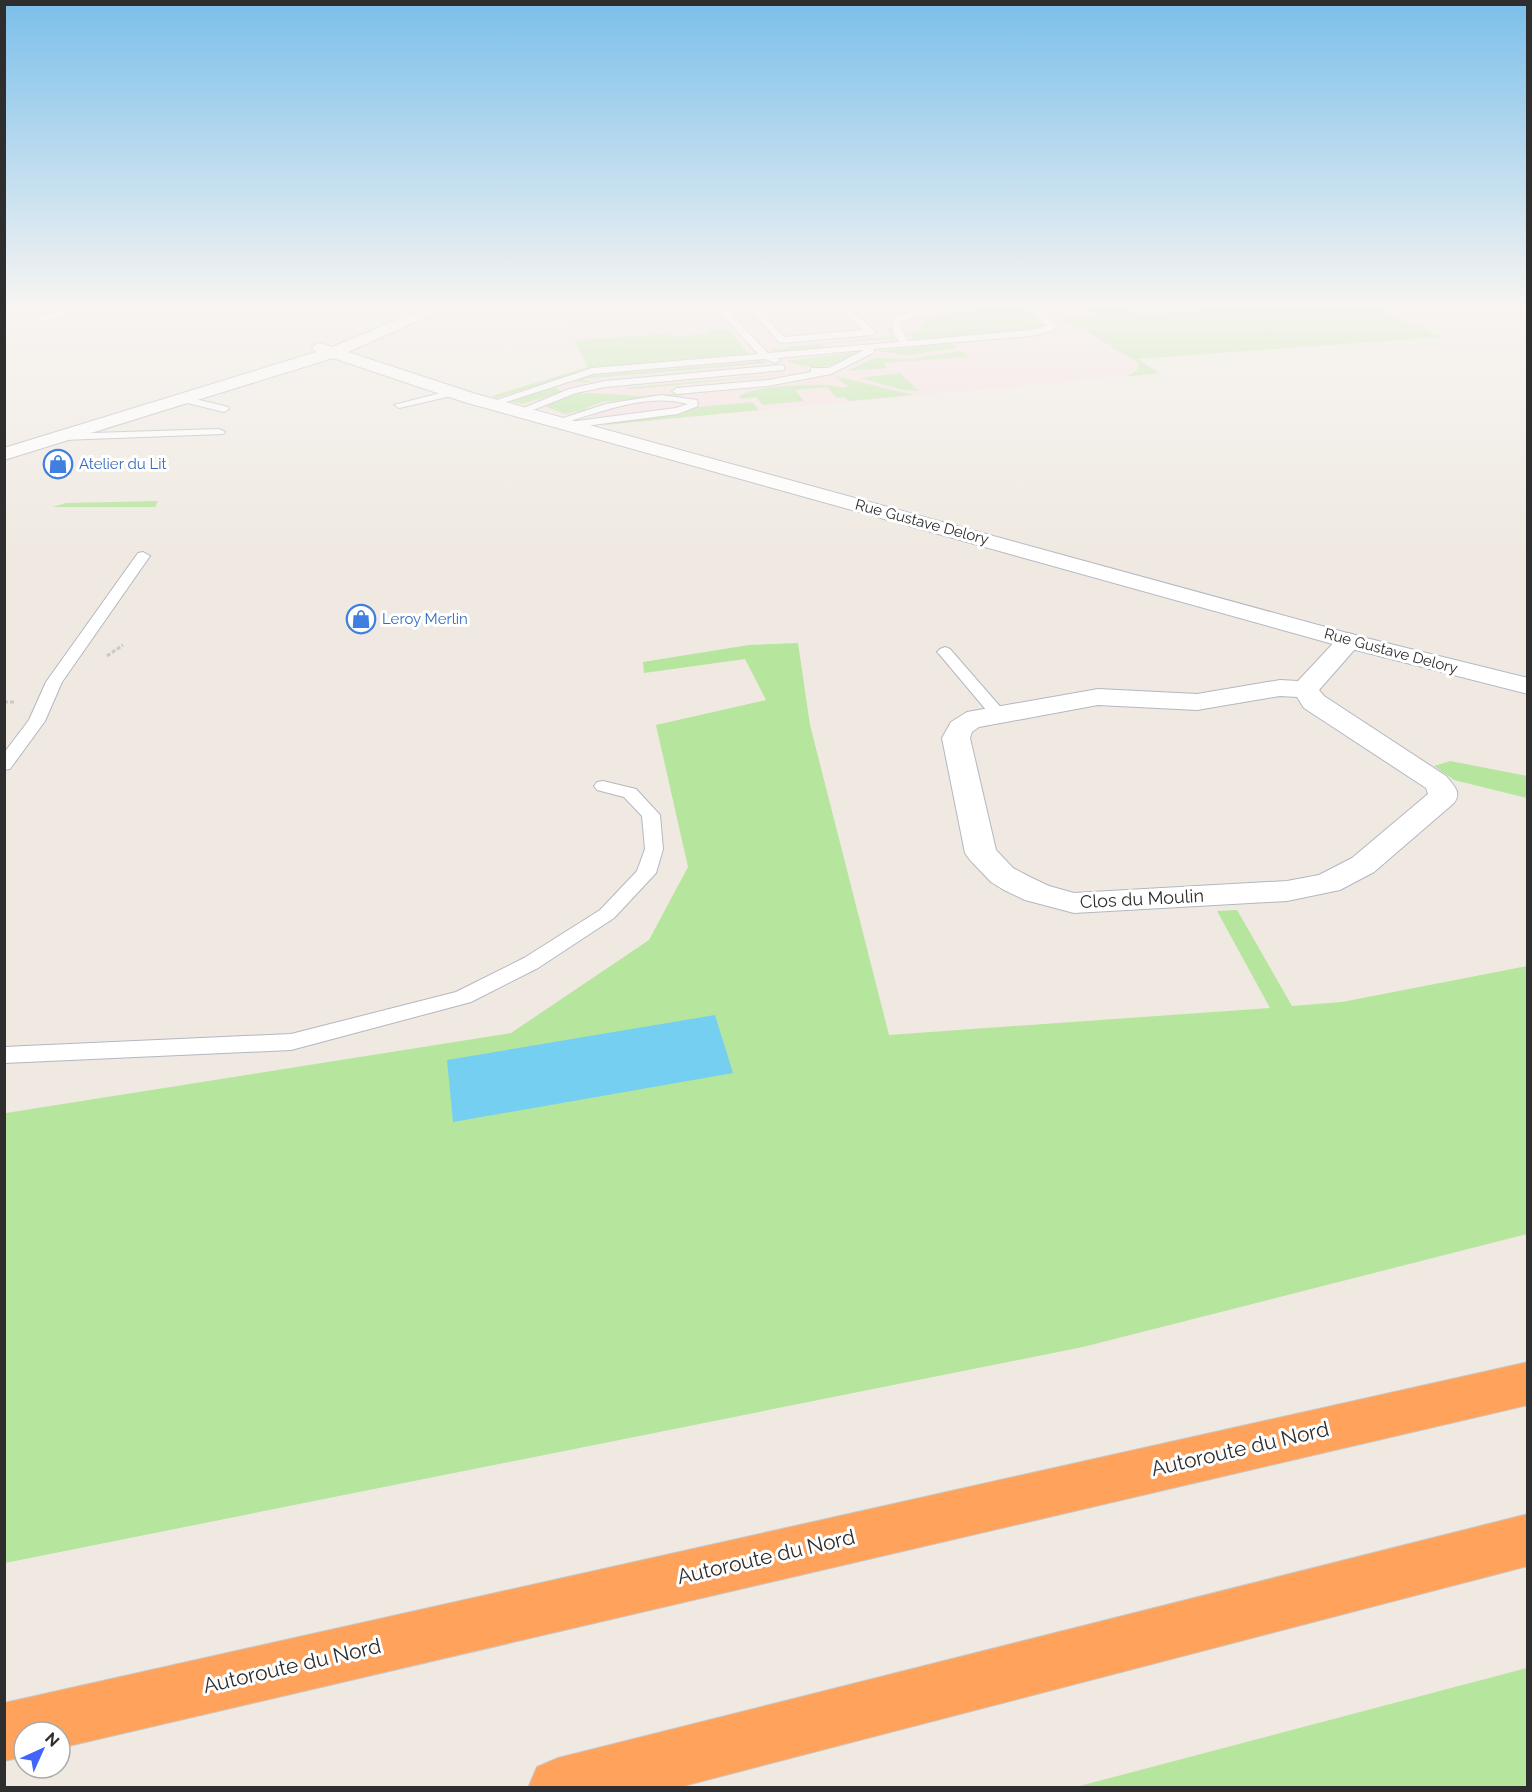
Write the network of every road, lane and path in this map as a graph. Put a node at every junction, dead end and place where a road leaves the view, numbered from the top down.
1 (206, 390) edge
2 (442, 390) edge
3 (534, 390) edge
4 (579, 390) edge
5 (611, 390) edge
6 (692, 390) edge
7 (452, 393) junction
8 (181, 398) junction
9 (490, 404) junction
10 (399, 405) dead end
11 (224, 409) dead end
12 (519, 412) junction
13 (562, 424) junction
14 (219, 432) dead end
15 (62, 437) junction
16 (4, 452) edge
17 (4, 460) edge
18 (143, 556) dead end
19 (1349, 641) junction
20 (945, 651) dead end
21 (1527, 686) edge
22 (1305, 690) junction
23 (998, 714) junction
24 (4, 765) edge
25 (603, 786) dead end
26 (4, 1055) edge
27 (1527, 1383) edge
28 (1527, 1540) edge
29 (4, 1732) edge
30 (558, 1788) edge

1 - 8 street
2 - 7 street, Rue Gustave Delory
3 - 9 lane
4 - 12 lane
5 - 6 lane
7 - 9 street, Rue Gustave Delory
7 - 10 lane
8 - 11 lane
8 - 15 street
9 - 12 street, Rue Gustave Delory
12 - 13 street, Rue Gustave Delory
13 - 13 lane
13 - 19 street, Rue Gustave Delory
14 - 15 lane
15 - 16 street
15 - 17 street
18 - 24 lane
19 - 21 street, Rue Gustave Delory
19 - 22 street
20 - 23 lane
22 - 23 street, Clos du Moulin
22 - 23 street, Clos du Moulin
25 - 26 lane
27 - 29 highway, Autoroute du Nord
28 - 30 highway

